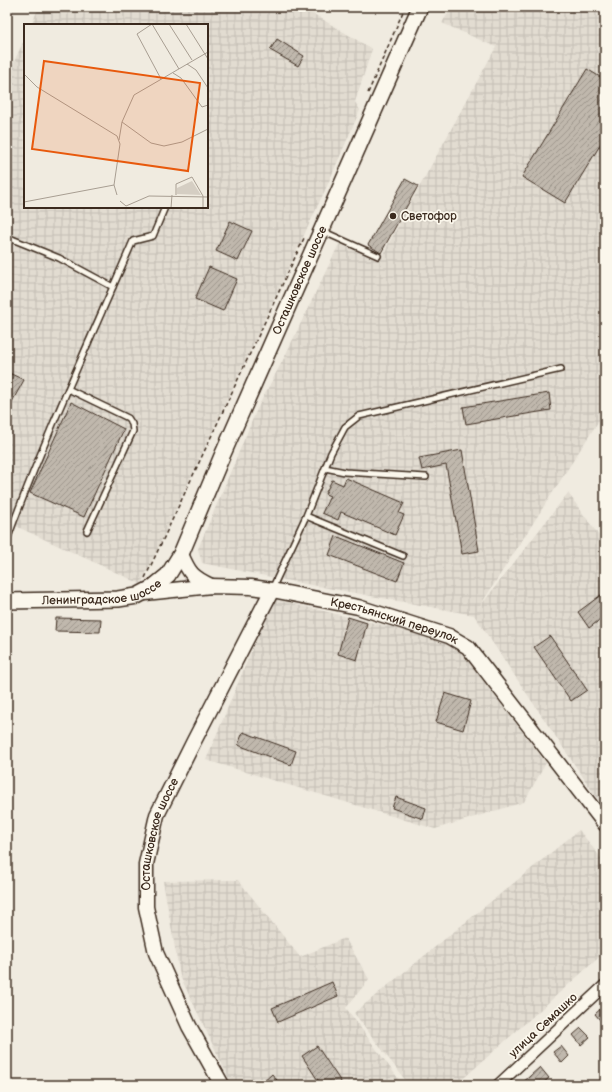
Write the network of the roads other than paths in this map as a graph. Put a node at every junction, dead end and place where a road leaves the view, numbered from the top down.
1 (420, 7) edge
2 (165, 208) edge
3 (322, 230) junction
4 (7, 236) edge
5 (378, 256) dead end
6 (113, 287) junction
7 (562, 369) dead end
8 (68, 389) junction
9 (325, 468) junction
10 (426, 477) dead end
11 (306, 516) junction
12 (87, 531) dead end
13 (7, 540) edge
14 (181, 554) junction
15 (403, 556) dead end
16 (211, 586) junction
17 (272, 590) junction
18 (141, 595) junction
19 (7, 602) edge
20 (604, 820) edge
21 (605, 985) edge
22 (222, 1085) edge
23 (498, 1085) edge

1 - 3 main road, Осташковское шоссе
2 - 6 lane
3 - 5 lane
3 - 14 main road, Осташковское шоссе
4 - 6 lane
6 - 8 lane
7 - 9 lane
8 - 12 lane
8 - 13 lane
9 - 10 lane
9 - 11 lane
11 - 15 lane
11 - 17 lane
14 - 16 street
14 - 18 main road, Ленинградское шоссе
16 - 17 street, Крестьянский переулок
16 - 18 street, Крестьянский переулок
17 - 20 street, Крестьянский переулок
17 - 22 street, Осташковское шоссе
18 - 19 main road, Ленинградское шоссе
21 - 23 street, улица Семашко

